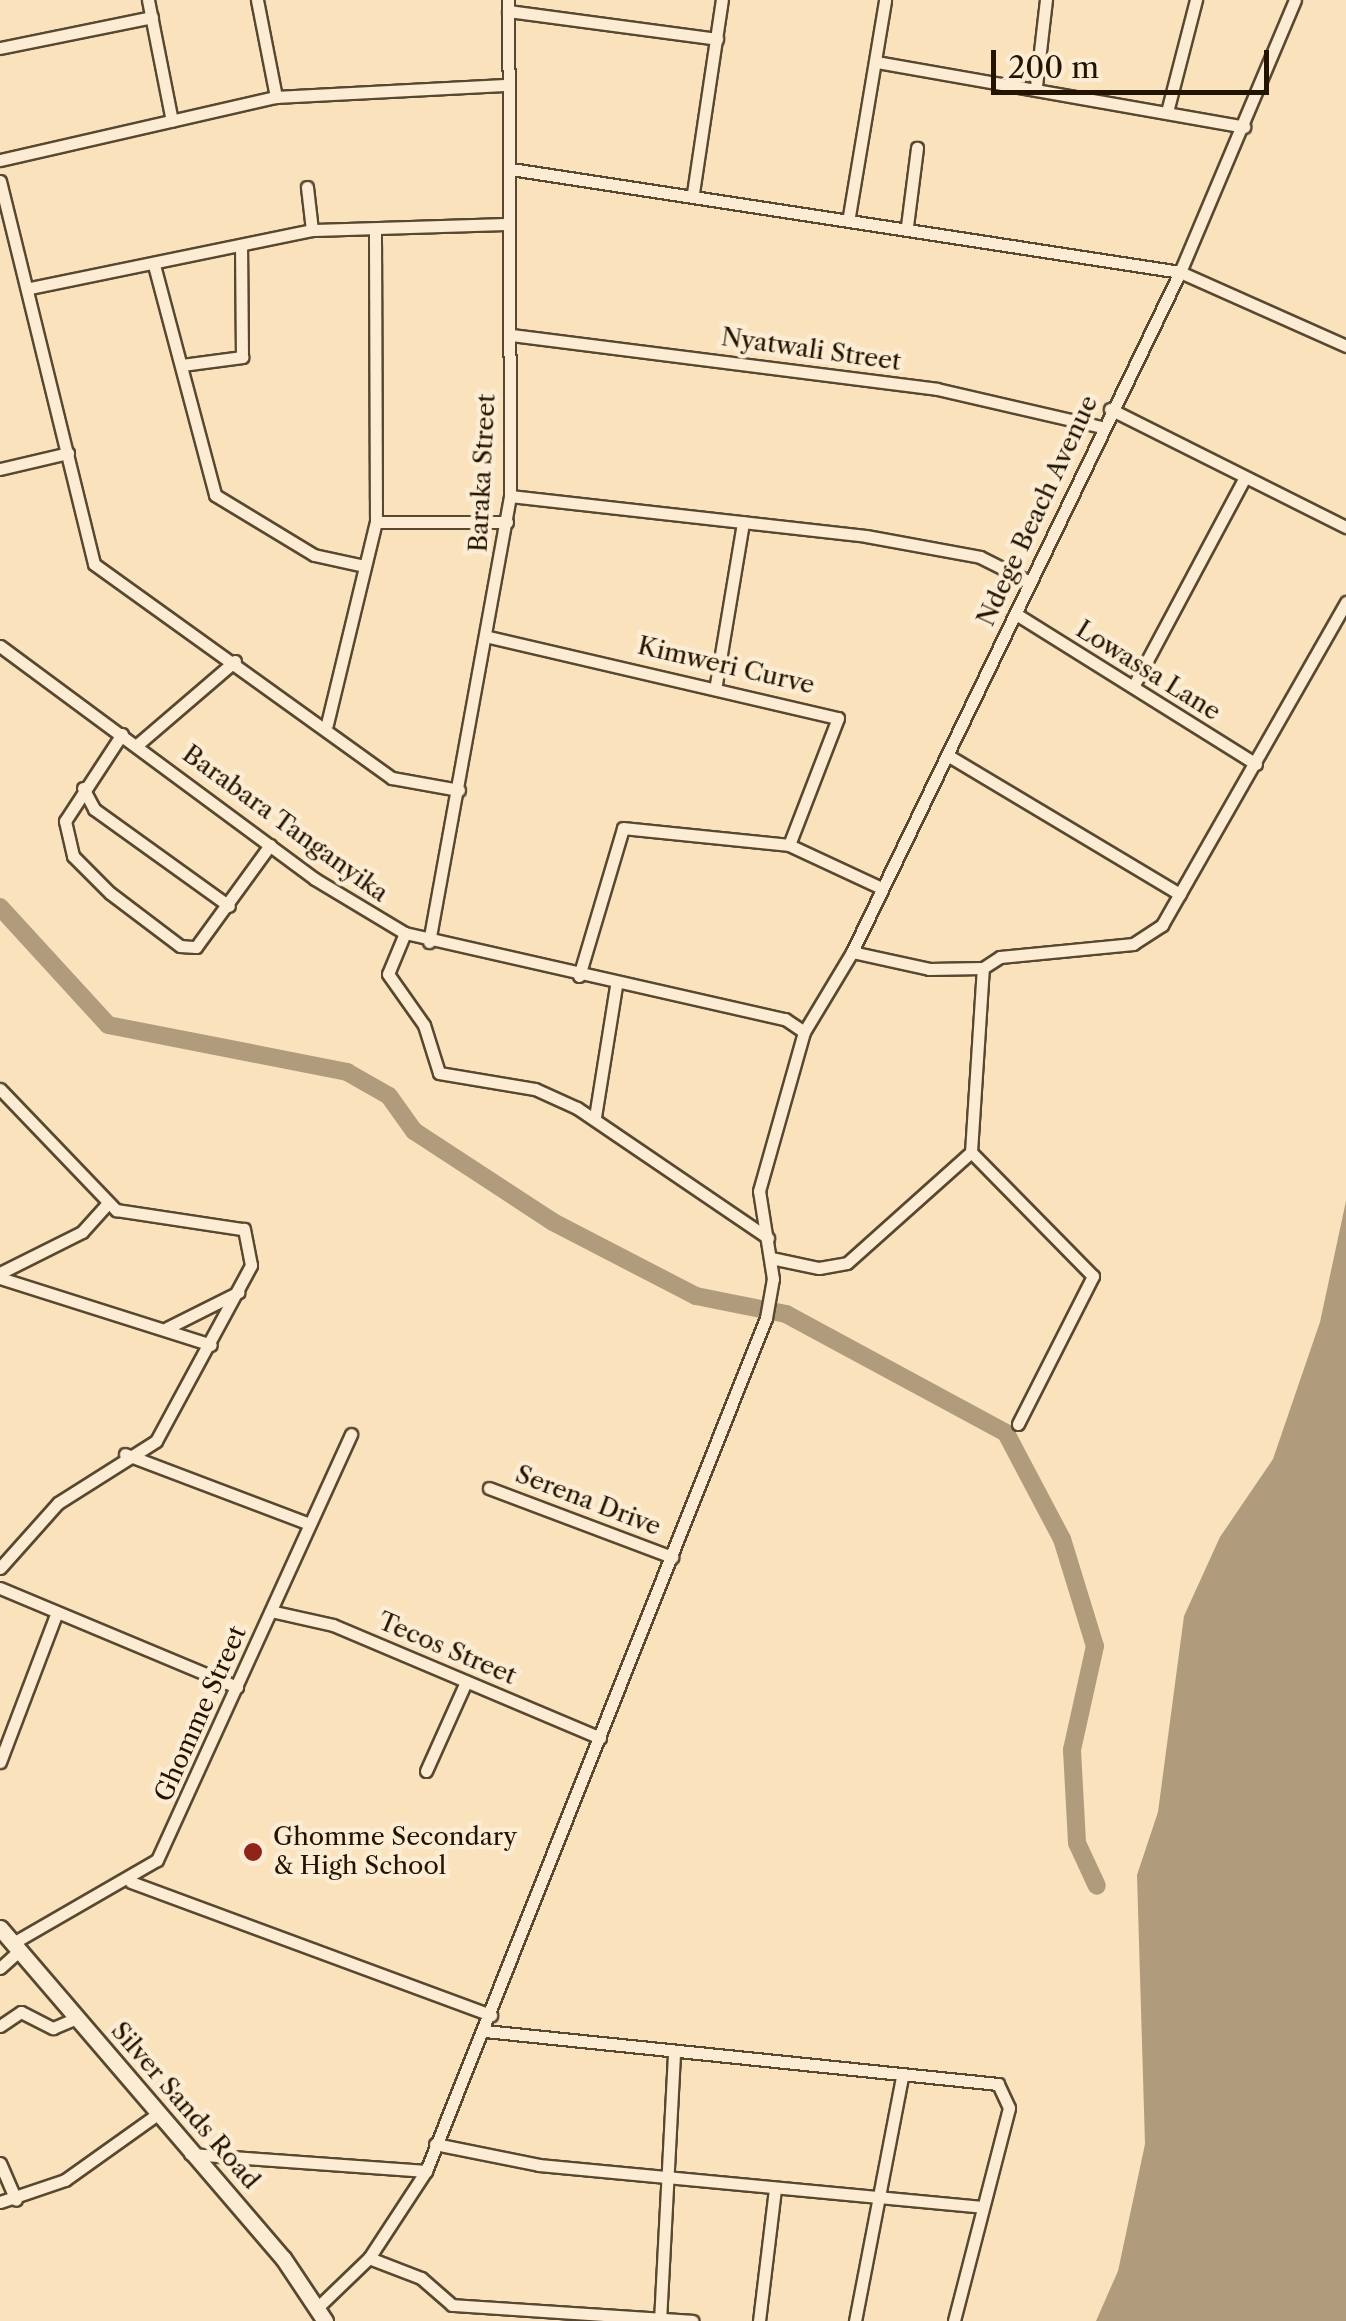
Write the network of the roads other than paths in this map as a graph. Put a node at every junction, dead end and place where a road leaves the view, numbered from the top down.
1 (148, 0) edge
2 (257, 0) edge
3 (722, 0) edge
4 (885, 0) edge
5 (1046, 0) edge
6 (1196, 0) edge
7 (1295, 0) edge
8 (508, 6) edge
9 (152, 17) junction
10 (717, 39) junction
11 (0, 48) edge
12 (877, 62) junction
13 (504, 84) junction
14 (1036, 86) junction
15 (276, 97) junction
16 (1168, 108) junction
17 (172, 120) junction
18 (1244, 127) junction
19 (918, 148) dead end
20 (0, 160) edge
21 (510, 169) junction
22 (0, 182) edge
23 (307, 186) dead end
24 (692, 193) junction
25 (849, 216) junction
26 (508, 224) junction
27 (907, 226) junction
28 (312, 230) junction
29 (375, 230) junction
30 (241, 245) junction
31 (154, 265) junction
32 (1180, 272) junction
33 (30, 288) junction
34 (511, 336) junction
35 (1346, 346) edge
36 (182, 365) junction
37 (1110, 409) junction
38 (1102, 427) junction
39 (68, 453) junction
40 (0, 468) edge
41 (1244, 479) junction
42 (510, 496) junction
43 (376, 522) junction
44 (507, 522) junction
45 (743, 522) junction
46 (1346, 528) edge
47 (364, 566) junction
48 (1026, 580) junction
49 (1346, 602) edge
50 (1016, 614) junction
51 (490, 637) junction
52 (0, 646) edge
53 (235, 661) junction
54 (716, 684) junction
55 (1134, 686) junction
56 (328, 724) junction
57 (122, 734) junction
58 (137, 745) junction
59 (949, 756) junction
60 (1256, 764) junction
61 (83, 788) junction
62 (459, 790) junction
63 (270, 845) junction
64 (789, 846) junction
65 (879, 887) junction
66 (1180, 894) junction
67 (228, 906) junction
68 (405, 934) junction
69 (429, 942) junction
70 (852, 952) junction
71 (984, 968) junction
72 (578, 976) junction
73 (616, 986) junction
74 (804, 1032) junction
75 (0, 1089) edge
76 (595, 1117) junction
77 (971, 1152) junction
78 (107, 1204) junction
79 (768, 1238) junction
80 (771, 1258) junction
81 (0, 1276) edge
82 (238, 1292) junction
83 (167, 1328) junction
84 (211, 1345) junction
85 (1018, 1424) dead end
86 (351, 1434) dead end
87 (125, 1454) junction
88 (489, 1488) dead end
89 (307, 1524) junction
90 (672, 1557) junction
91 (0, 1568) edge
92 (0, 1588) edge
93 (274, 1612) junction
94 (54, 1617) junction
95 (466, 1682) junction
96 (237, 1687) junction
97 (600, 1738) junction
98 (0, 1762) edge
99 (426, 1771) dead end
100 (131, 1882) junction
101 (0, 1928) edge
102 (16, 1947) junction
103 (0, 1968) edge
104 (491, 2015) junction
105 (77, 2018) junction
106 (0, 2026) edge
107 (485, 2030) junction
108 (674, 2056) junction
109 (902, 2076) junction
110 (156, 2114) junction
111 (436, 2144) junction
112 (190, 2154) junction
113 (2, 2166) edge
114 (426, 2171) junction
115 (664, 2178) junction
116 (0, 2188) edge
117 (774, 2188) junction
118 (880, 2194) junction
119 (16, 2200) junction
120 (0, 2202) edge
121 (982, 2207) junction
122 (369, 2258) junction
123 (322, 2314) edge
124 (660, 2320) edge
125 (692, 2321) edge
126 (759, 2321) edge
127 (855, 2321) edge
128 (954, 2321) edge

1 - 9 street
2 - 15 street
3 - 10 street
4 - 12 street
5 - 14 street
6 - 16 street
7 - 18 street, Ndege Beach Avenue
8 - 10 street
8 - 13 street, Baraka Street
9 - 11 street
9 - 17 street
10 - 24 street
12 - 14 street
12 - 25 street
13 - 15 street
13 - 21 street, Baraka Street
14 - 16 street
15 - 17 street
16 - 18 street
17 - 20 street
18 - 32 street, Ndege Beach Avenue
19 - 27 street
21 - 24 street
21 - 26 street, Baraka Street
22 - 33 street
23 - 28 street
24 - 25 street
25 - 27 street
26 - 29 street
26 - 34 street, Baraka Street
27 - 32 street
28 - 29 street
28 - 30 street
29 - 43 street
30 - 31 street
30 - 36 street
31 - 33 street
31 - 36 street
32 - 35 street
32 - 37 street, Ndege Beach Avenue
33 - 39 street
34 - 38 street, Nyatwali Street
34 - 42 street, Baraka Street
36 - 47 street
37 - 38 street, Ndege Beach Avenue
37 - 41 street
38 - 48 street, Ndege Beach Avenue
39 - 40 street
39 - 53 street
41 - 46 street
41 - 55 street
42 - 44 street, Baraka Street
42 - 45 street
43 - 44 street
43 - 47 street
44 - 51 street, Baraka Street
45 - 48 street
45 - 54 street
47 - 56 street
48 - 50 street, Ndege Beach Avenue
49 - 60 street
50 - 55 street, Lowassa Lane
50 - 59 street, Ndege Beach Avenue
51 - 54 street, Kimweri Curve
51 - 62 street, Baraka Street
52 - 57 street, Barabara Tanganyika
53 - 56 street
53 - 58 street
54 - 64 street, Kimweri Curve
55 - 60 street, Lowassa Lane
56 - 62 street
57 - 58 street, Barabara Tanganyika
57 - 61 street
58 - 63 street, Barabara Tanganyika
59 - 65 street, Ndege Beach Avenue
59 - 66 street
60 - 66 street
61 - 67 street
61 - 67 street
62 - 69 street, Baraka Street
63 - 67 street
63 - 68 street, Barabara Tanganyika
64 - 65 street
64 - 72 street
65 - 70 street, Ndege Beach Avenue
66 - 71 street
68 - 69 street, Barabara Tanganyika
68 - 76 street
69 - 72 street, Barabara Tanganyika
70 - 71 street
70 - 74 street, Ndege Beach Avenue
71 - 77 street
72 - 73 street, Barabara Tanganyika
73 - 74 street, Barabara Tanganyika
73 - 76 street
74 - 79 street, Ndege Beach Avenue
75 - 78 street
76 - 79 street
77 - 80 street
77 - 85 street
78 - 81 street
78 - 82 street
79 - 80 street, Ndege Beach Avenue
80 - 90 street, Ndege Beach Avenue
81 - 83 street
82 - 83 street
82 - 84 street
83 - 84 street
84 - 87 street
86 - 89 street, Ghomme Street
87 - 89 street
87 - 91 street
88 - 90 street, Serena Drive
89 - 93 street, Ghomme Street
90 - 97 street, Ndege Beach Avenue
92 - 94 street
93 - 95 street, Tecos Street
93 - 96 street, Ghomme Street
94 - 96 street
94 - 98 street
95 - 97 street, Tecos Street
95 - 99 street
96 - 100 street, Ghomme Street
97 - 104 street, Ndege Beach Avenue
100 - 102 street, Ghomme Street
100 - 104 street
101 - 102 street, Silver Sands Road
102 - 103 street, Ghomme Street
102 - 105 street, Silver Sands Road
104 - 107 street, Ndege Beach Avenue
105 - 106 street
105 - 110 street, Silver Sands Road
107 - 108 street
107 - 111 street, Ndege Beach Avenue
108 - 109 street
108 - 115 street
109 - 118 street
109 - 121 street
110 - 112 street, Silver Sands Road
110 - 119 street
111 - 114 street, Ndege Beach Avenue
111 - 115 street
112 - 114 street
112 - 123 street, Silver Sands Road
113 - 116 street
113 - 119 street
114 - 122 street, Ndege Beach Avenue
115 - 117 street
115 - 124 street
117 - 118 street
117 - 126 street
118 - 121 street
118 - 127 street
119 - 120 street
121 - 128 street
122 - 123 street, Ndege Beach Avenue
122 - 124 street
124 - 125 street

